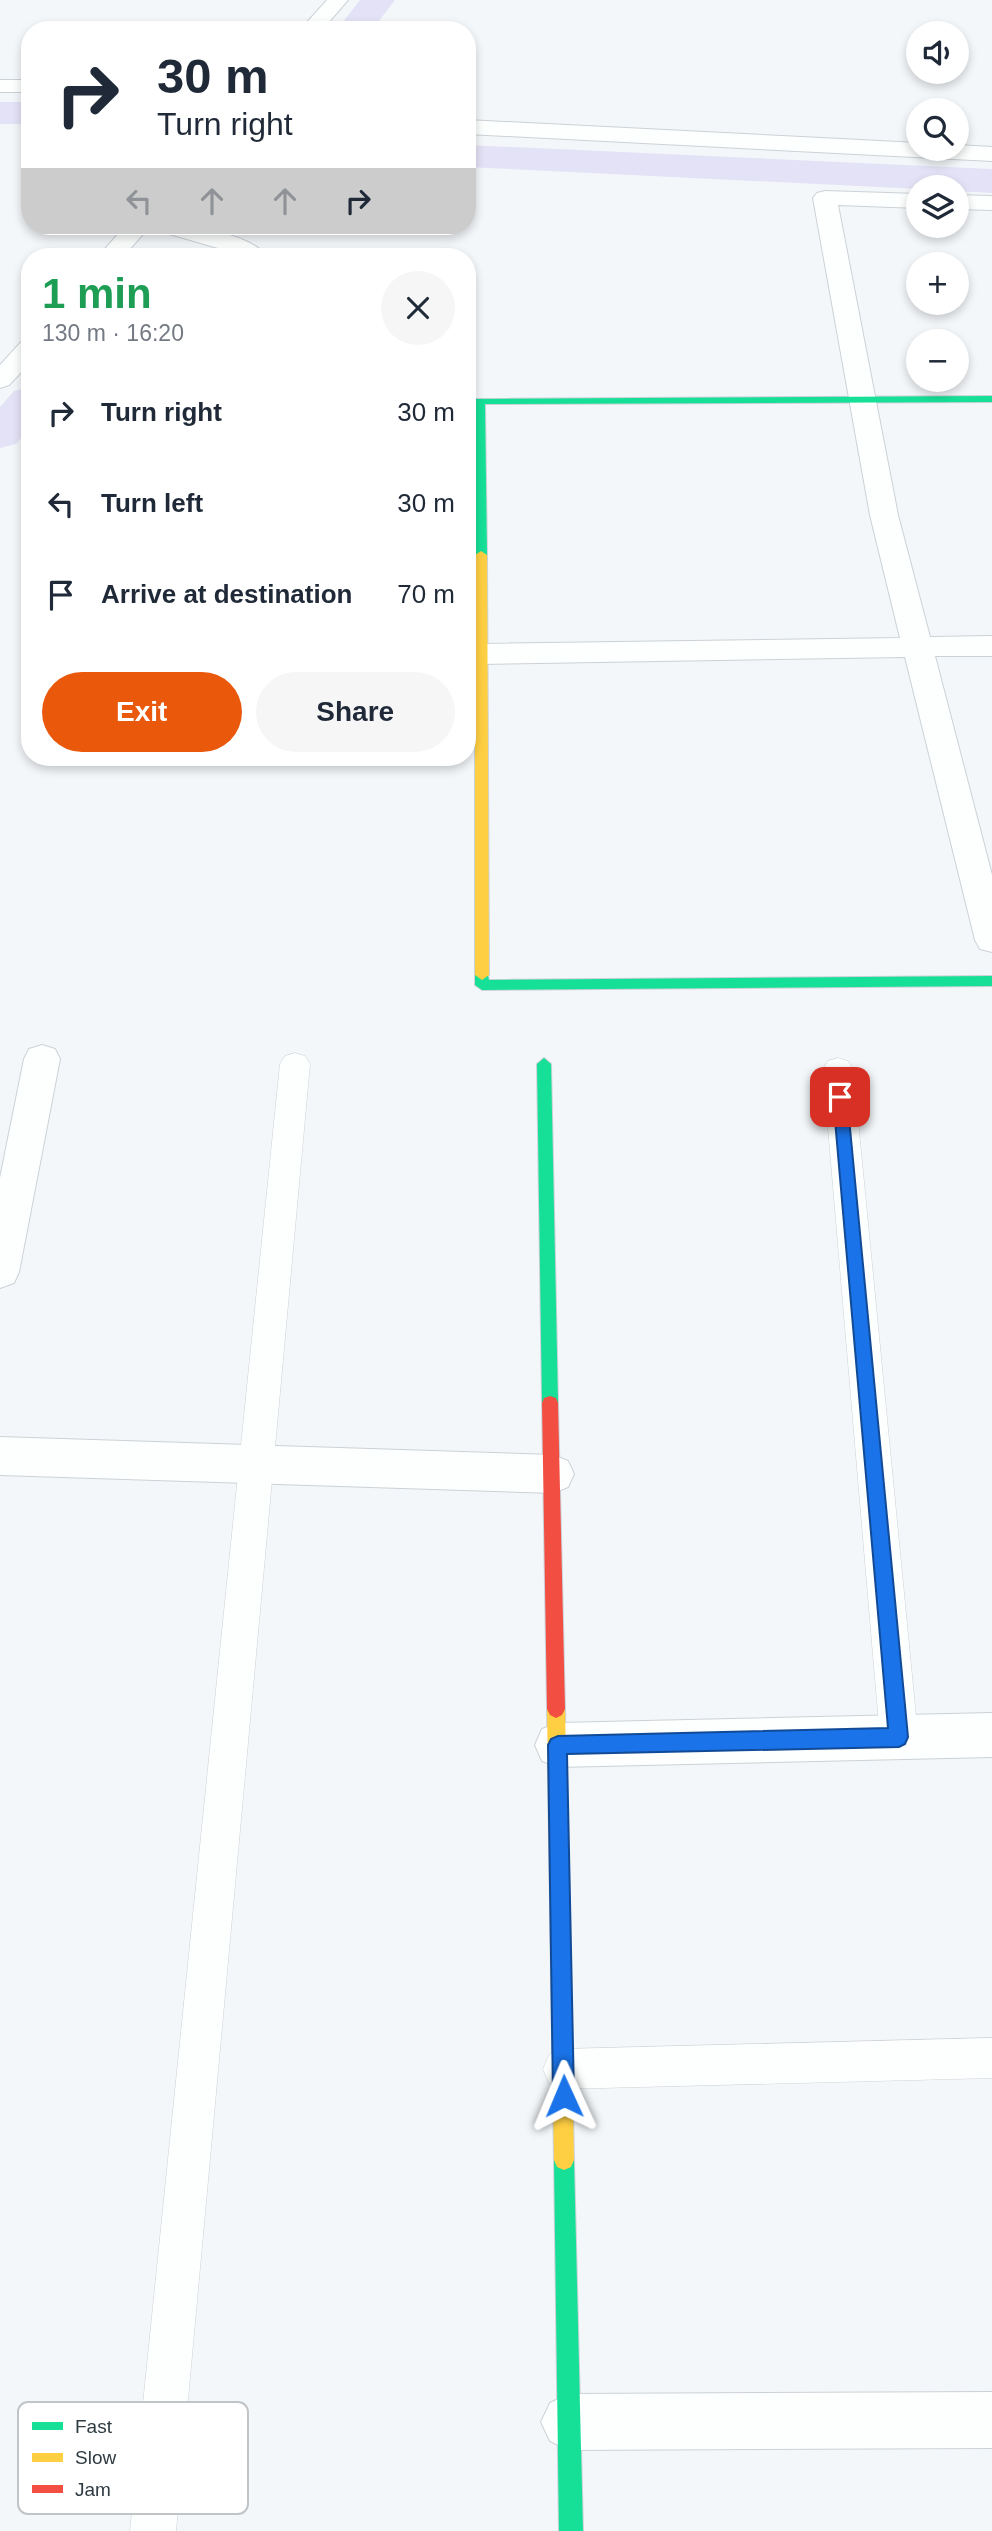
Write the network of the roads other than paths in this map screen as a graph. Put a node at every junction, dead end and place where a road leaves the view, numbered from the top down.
1 (338, 0) edge
2 (318, 21) edge
3 (0, 86) edge
4 (21, 86) edge
5 (476, 127) edge
6 (992, 154) edge
7 (906, 201) edge
8 (969, 202) edge
9 (992, 203) edge
10 (130, 235) edge
11 (198, 235) edge
12 (118, 248) edge
13 (243, 248) edge
14 (21, 357) edge
15 (0, 380) edge
16 (992, 399) edge
17 (862, 400) junction
18 (992, 646) edge
19 (917, 647) junction
20 (481, 654) junction
21 (992, 940) edge
22 (992, 981) edge
23 (42, 1059) dead end
24 (295, 1064) dead end
25 (544, 1064) dead end
26 (838, 1069) dead end
27 (0, 1272) edge
28 (0, 1456) edge
29 (257, 1466) junction
30 (553, 1474) junction
31 (992, 1735) edge
32 (899, 1737) junction
33 (558, 1745) junction
34 (992, 2058) edge
35 (563, 2069) junction
36 (166, 2402) edge
37 (992, 2420) edge
38 (569, 2422) junction
39 (571, 2531) edge

1 - 2 street
3 - 4 street
5 - 6 street
7 - 17 street
8 - 9 street
10 - 12 street
11 - 13 street
14 - 15 street
16 - 17 street
17 - 19 street
17 - 20 street
18 - 19 street
19 - 20 street
19 - 21 street
20 - 22 street
23 - 27 street
24 - 29 lane
25 - 30 street
26 - 32 lane
28 - 29 street
29 - 30 street
29 - 36 lane
30 - 33 street
31 - 32 street
32 - 33 street
33 - 35 street
34 - 35 lane
35 - 38 street
37 - 38 street
38 - 39 street

